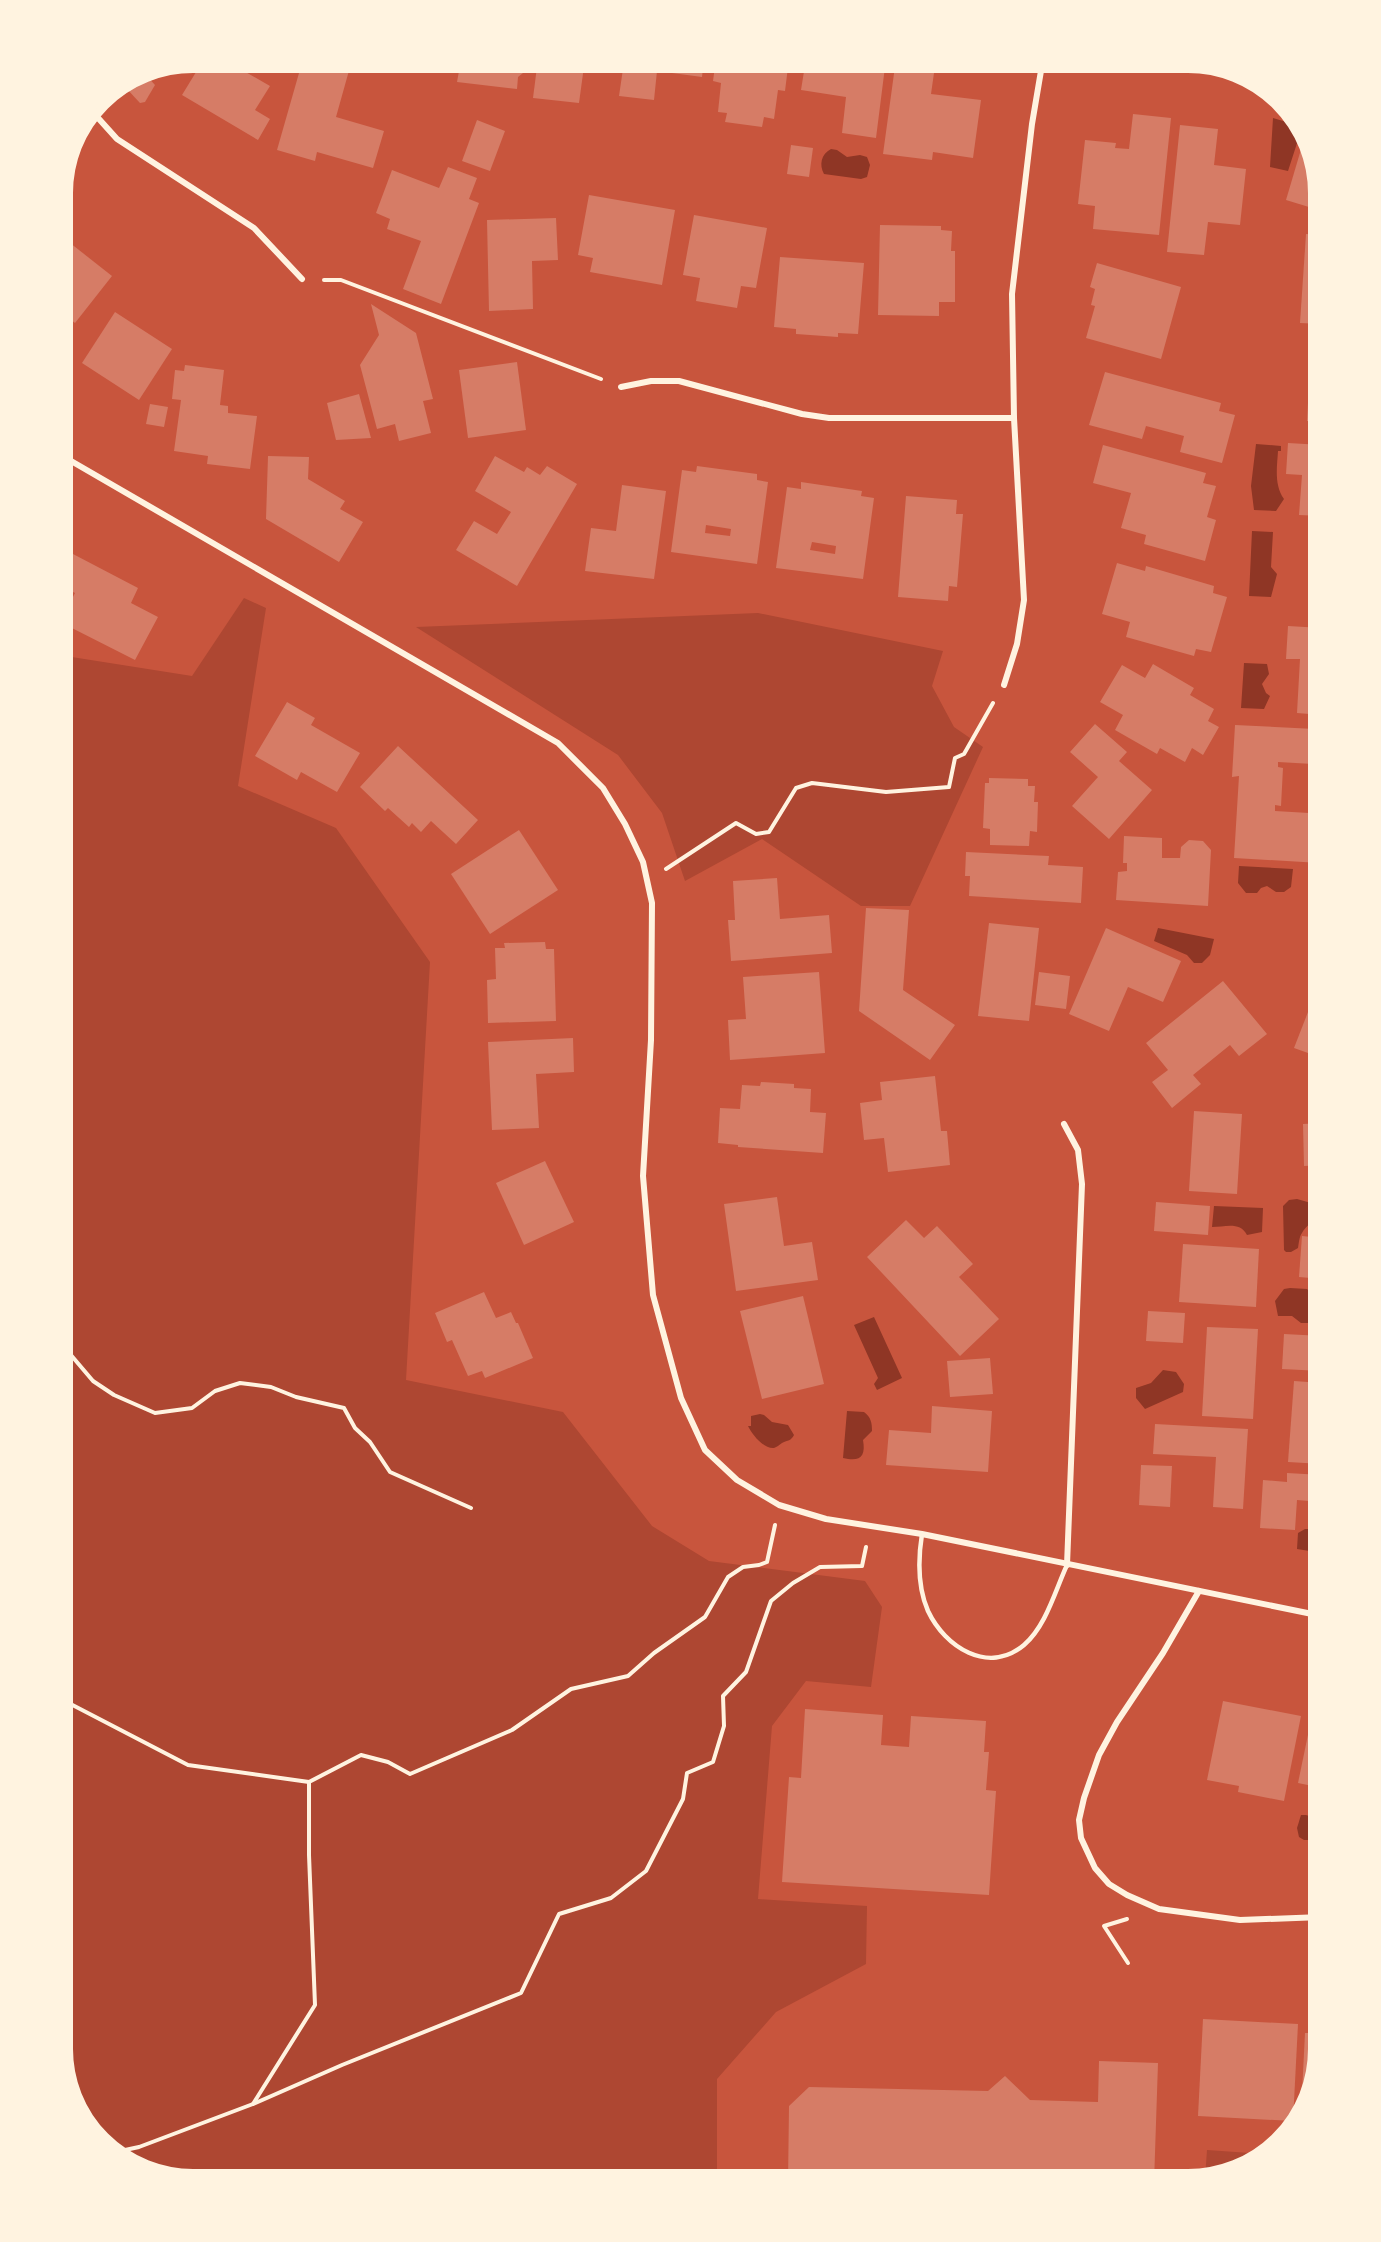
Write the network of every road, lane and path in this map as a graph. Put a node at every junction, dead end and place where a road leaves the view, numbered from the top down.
1 (1041, 69) edge
2 (96, 116) edge
3 (302, 279) joint
4 (621, 387) joint
5 (1014, 418) junction
6 (69, 460) edge
7 (1004, 684) joint
8 (647, 881) junction
9 (1064, 1124) dead end
10 (69, 1353) edge
11 (779, 1504) junction
12 (471, 1508) dead end
13 (922, 1534) junction
14 (1067, 1565) junction
15 (862, 1566) dead end
16 (1199, 1592) junction
17 (1312, 1614) edge
18 (69, 1704) edge
19 (309, 1782) junction
20 (1312, 1917) edge
21 (1104, 1926) dead end
22 (1128, 1963) dead end
23 (253, 2104) junction
24 (122, 2151) edge

1 - 5 street
2 - 3 street
3 - 4 path
4 - 5 street
5 - 7 street
6 - 8 street
7 - 8 path
8 - 11 street
9 - 14 street
10 - 12 path
11 - 13 street
11 - 19 path
13 - 14 street
13 - 14 lane
14 - 16 street
15 - 23 path
16 - 17 street
16 - 20 street
18 - 19 path
19 - 23 path
21 - 22 path
23 - 24 path

